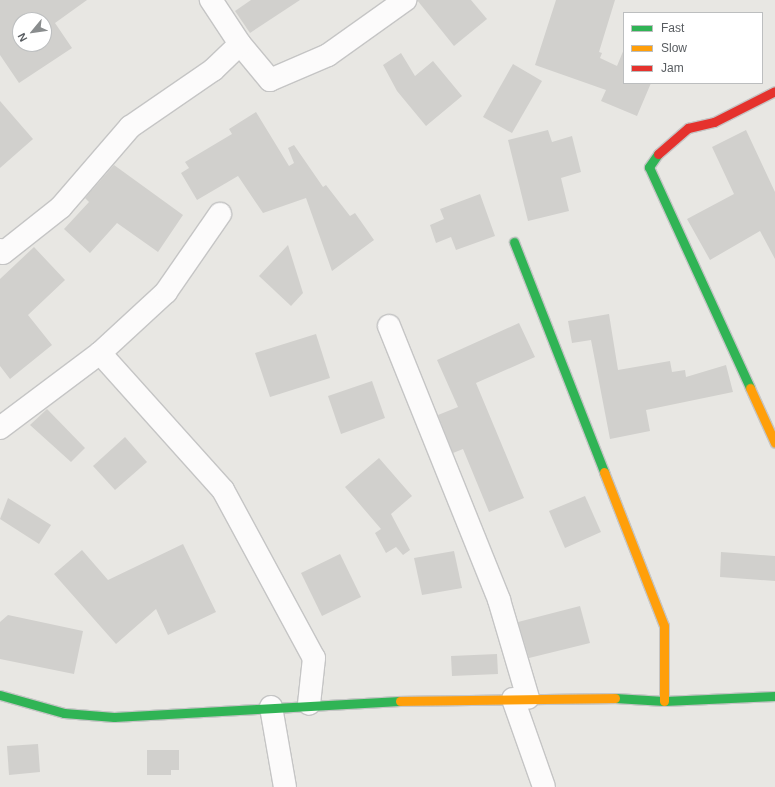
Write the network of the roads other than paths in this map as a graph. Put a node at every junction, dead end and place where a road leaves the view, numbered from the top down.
1 (211, 0) edge
2 (405, 0) edge
3 (240, 44) junction
4 (775, 91) edge
5 (220, 214) dead end
6 (514, 242) dead end
7 (0, 250) edge
8 (389, 326) dead end
9 (100, 353) junction
10 (0, 428) edge
11 (775, 443) edge
12 (0, 695) edge
13 (775, 696) edge
14 (520, 699) junction
15 (664, 701) junction
16 (309, 704) junction
17 (271, 707) junction
18 (285, 787) edge
19 (544, 787) edge

1 - 3 street
2 - 3 street
3 - 7 street
4 - 11 street
5 - 9 street
6 - 15 street
8 - 14 street
9 - 10 street
9 - 16 street
12 - 17 street
13 - 15 street
14 - 15 street
14 - 16 street
14 - 19 street
16 - 17 street
17 - 18 street

